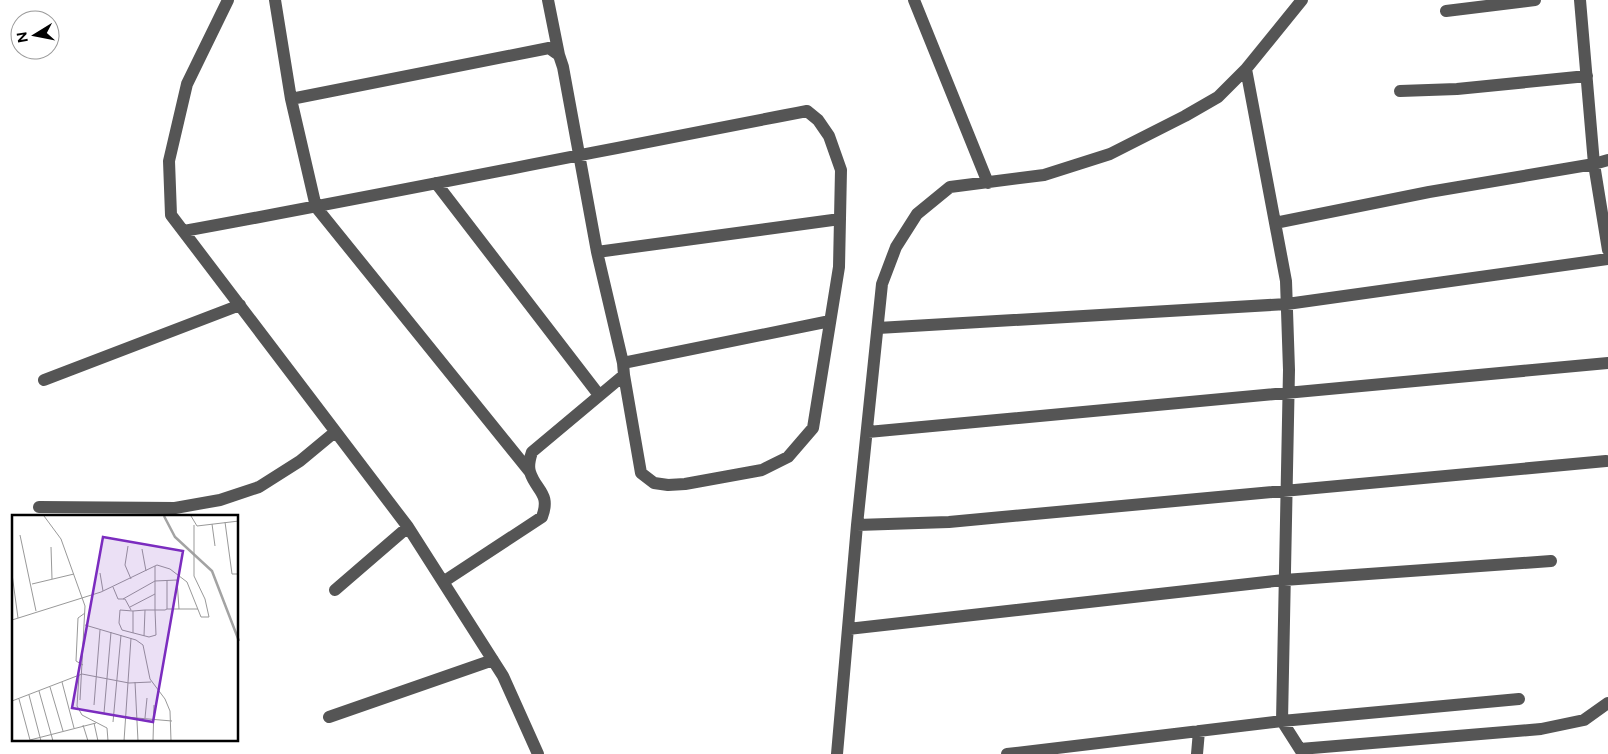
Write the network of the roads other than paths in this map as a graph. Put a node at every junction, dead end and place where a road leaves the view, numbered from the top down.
1 (228, 0) edge
2 (275, 0) edge
3 (548, 0) edge
4 (914, 0) edge
5 (1302, 0) edge
6 (1535, 0) edge
7 (1580, 0) edge
8 (1446, 11) dead end
9 (559, 55) junction
10 (1246, 69) junction
11 (1587, 76) junction
12 (1400, 91) dead end
13 (291, 99) junction
14 (579, 155) junction
15 (1608, 160) edge
16 (1594, 164) junction
17 (436, 183) junction
18 (988, 183) junction
19 (316, 207) junction
20 (840, 219) junction
21 (1275, 223) junction
22 (184, 231) junction
23 (1608, 250) edge
24 (597, 252) junction
25 (1608, 259) edge
26 (1287, 304) junction
27 (240, 305) junction
28 (830, 321) junction
29 (878, 328) junction
30 (1608, 362) edge
31 (624, 368) junction
32 (44, 380) dead end
33 (1289, 393) junction
34 (600, 395) junction
35 (335, 432) junction
36 (868, 432) junction
37 (1606, 461) dead end
38 (530, 472) junction
39 (1287, 490) junction
40 (39, 507) dead end
41 (857, 525) junction
42 (408, 527) junction
43 (1550, 561) dead end
44 (1284, 580) junction
45 (443, 582) junction
46 (335, 590) dead end
47 (848, 629) junction
48 (493, 660) junction
49 (1519, 699) dead end
50 (1608, 702) edge
51 (329, 718) dead end
52 (1282, 721) junction
53 (1199, 731) junction
54 (1302, 752) edge
55 (538, 754) edge
56 (837, 754) edge
57 (1007, 754) edge
58 (1197, 754) edge

1 - 22 street
2 - 13 street
3 - 9 street
4 - 18 street
5 - 10 street
6 - 8 street
7 - 11 street
9 - 13 street
9 - 14 street
10 - 18 street
10 - 21 street
11 - 12 street
11 - 16 street
13 - 19 street
14 - 17 street
14 - 20 street
14 - 24 street
15 - 16 street
16 - 21 street
16 - 23 street
17 - 19 street
17 - 34 street
18 - 29 street
19 - 22 street
19 - 38 street
20 - 24 street
20 - 28 street
21 - 26 street
22 - 27 street
24 - 31 street
25 - 26 street
26 - 29 street
26 - 33 street
27 - 32 street
27 - 35 street
28 - 31 street
28 - 31 street
29 - 36 street
30 - 33 street
31 - 34 street
33 - 36 street
33 - 39 street
34 - 38 street
35 - 40 street
35 - 42 street
36 - 41 street
37 - 39 street
38 - 45 street
39 - 41 street
39 - 44 street
41 - 47 street
42 - 45 street
42 - 46 street
43 - 44 street
44 - 47 street
44 - 52 street
45 - 48 street
47 - 56 street
48 - 51 street
48 - 55 street
49 - 52 street
50 - 54 street
52 - 53 street
52 - 54 street
53 - 57 street
53 - 58 street

